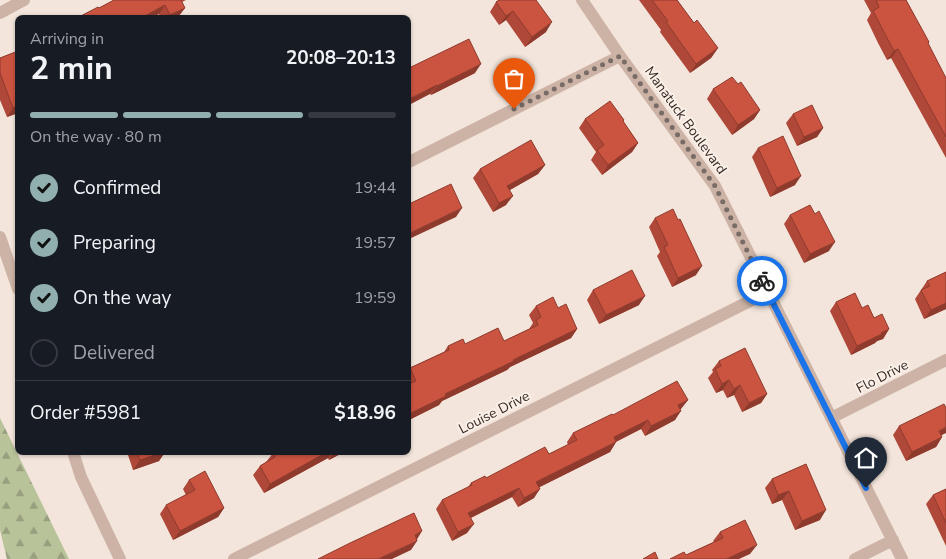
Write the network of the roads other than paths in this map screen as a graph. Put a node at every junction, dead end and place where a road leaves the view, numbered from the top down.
1 (24, 0) edge
2 (582, 0) edge
3 (0, 13) edge
4 (620, 56) junction
5 (411, 161) edge
6 (0, 237) edge
7 (15, 280) edge
8 (768, 292) junction
9 (946, 360) edge
10 (831, 418) junction
11 (74, 455) edge
12 (893, 540) junction
13 (120, 559) edge
14 (234, 559) edge
15 (855, 559) edge
16 (902, 559) edge

1 - 3 street
2 - 4 street, Manatuck Boulevard
4 - 5 street
4 - 8 street, Manatuck Boulevard
6 - 7 street
8 - 10 street, Manatuck Boulevard
8 - 14 street, Louise Drive
9 - 10 street, Flo Drive
10 - 12 street, Manatuck Boulevard
11 - 13 street
12 - 15 street
12 - 16 street, Manatuck Boulevard

